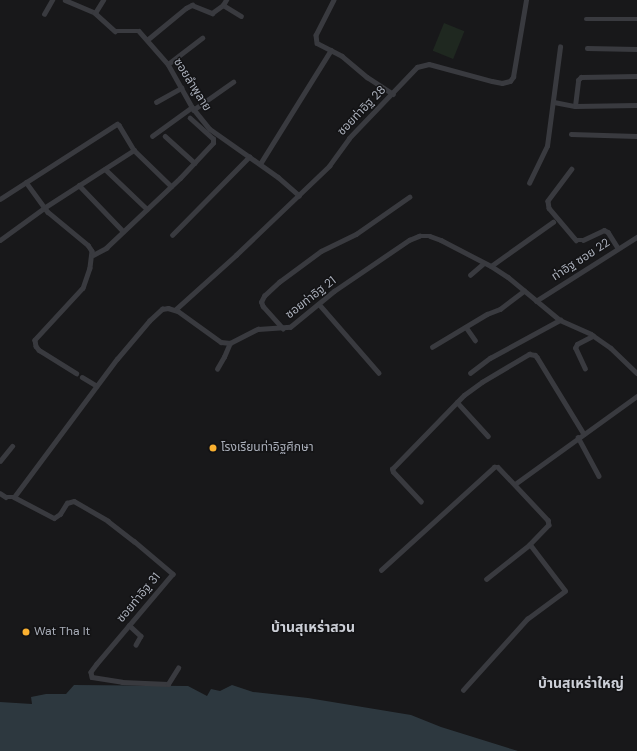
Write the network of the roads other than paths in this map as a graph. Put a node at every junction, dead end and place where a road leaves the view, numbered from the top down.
1 (52, 0) edge
2 (64, 0) edge
3 (104, 0) edge
4 (226, 0) edge
5 (334, 0) edge
6 (526, 0) edge
7 (223, 5) junction
8 (95, 13) junction
9 (44, 14) dead end
10 (241, 16) dead end
11 (586, 19) dead end
12 (637, 19) edge
13 (202, 38) dead end
14 (147, 40) junction
15 (560, 47) dead end
16 (586, 48) dead end
17 (637, 49) edge
18 (331, 50) junction
19 (168, 64) junction
20 (637, 76) edge
21 (233, 82) dead end
22 (181, 88) junction
23 (393, 94) junction
24 (156, 102) dead end
25 (554, 102) junction
26 (637, 105) edge
27 (575, 106) junction
28 (192, 108) junction
29 (190, 118) dead end
30 (571, 134) dead end
31 (152, 136) dead end
32 (165, 136) dead end
33 (637, 136) edge
34 (134, 150) junction
35 (249, 157) junction
36 (195, 163) junction
37 (260, 164) junction
38 (572, 168) dead end
39 (105, 169) junction
40 (26, 182) junction
41 (529, 183) dead end
42 (79, 185) junction
43 (171, 186) junction
44 (299, 195) junction
45 (409, 197) dead end
46 (0, 199) edge
47 (44, 208) junction
48 (147, 209) junction
49 (553, 222) dead end
50 (123, 231) junction
51 (172, 235) dead end
52 (637, 237) edge
53 (0, 240) edge
54 (618, 248) junction
55 (93, 255) junction
56 (484, 263) junction
57 (490, 266) junction
58 (470, 275) dead end
59 (524, 291) junction
60 (536, 301) junction
61 (319, 304) junction
62 (175, 310) junction
63 (560, 320) junction
64 (466, 327) junction
65 (283, 329) junction
66 (593, 336) junction
67 (475, 340) dead end
68 (230, 343) junction
69 (432, 347) dead end
70 (217, 369) dead end
71 (585, 369) dead end
72 (76, 373) dead end
73 (379, 373) dead end
74 (470, 373) dead end
75 (637, 373) edge
76 (82, 377) dead end
77 (97, 386) junction
78 (637, 396) edge
79 (457, 402) junction
80 (584, 434) junction
81 (488, 436) dead end
82 (578, 437) junction
83 (12, 446) dead end
84 (0, 461) edge
85 (600, 476) dead end
86 (515, 484) junction
87 (0, 493) edge
88 (14, 497) junction
89 (421, 502) dead end
90 (530, 545) junction
91 (381, 570) dead end
92 (487, 579) dead end
93 (129, 625) junction
94 (136, 645) dead end
95 (178, 668) dead end
96 (463, 690) dead end

1 - 9 street
2 - 8 street, ซอยลำพูลาย
3 - 8 street
4 - 7 street
5 - 18 street
6 - 23 street, ซอยท่าอิฐ 28
7 - 10 street
7 - 14 street
8 - 14 street, ซอยลำพูลาย
11 - 12 street
13 - 19 street
14 - 19 street, ซอยลำพูลาย
15 - 25 street
16 - 17 street
18 - 23 street
18 - 37 street
19 - 22 street, ซอยลำพูลาย
20 - 27 street
21 - 28 street
22 - 24 street
22 - 28 street, ซอยลำพูลาย
23 - 44 street, ซอยท่าอิฐ 28
25 - 27 street
25 - 41 street
26 - 27 street
28 - 31 street
28 - 35 street, ซอยลำพูลาย
29 - 36 street
30 - 33 street
32 - 36 street
34 - 39 street
34 - 40 street
34 - 43 street
35 - 37 street, ซอยลำพูลาย
35 - 51 street
36 - 43 street
37 - 44 street, ซอยลำพูลาย
38 - 54 street
39 - 42 street
39 - 48 street
40 - 46 street
40 - 47 street
42 - 47 street
42 - 50 street
43 - 48 street
44 - 62 street, ซอยท่าอิฐ 28
45 - 65 street
47 - 53 street
47 - 55 street
48 - 50 street
49 - 57 street
50 - 55 street
52 - 54 street, ท่าอิฐ ซอย 22
54 - 60 street, ท่าอิฐ ซอย 22
55 - 72 street
56 - 57 street, ซอยท่าอิฐ 21
56 - 58 street
56 - 61 street, ซอยท่าอิฐ 21
57 - 59 street, ซอยท่าอิฐ 21
59 - 60 street, ซอยท่าอิฐ 21
59 - 64 street
60 - 63 street, ซอยท่าอิฐ 21
61 - 65 street, ซอยท่าอิฐ 21
61 - 73 street
62 - 68 street
62 - 77 street
63 - 66 street, ซอยท่าอิฐ 21
63 - 74 street
64 - 67 street
64 - 69 street
65 - 68 street, ซอยท่าอิฐ 21
66 - 71 street
66 - 75 street, ซอยท่าอิฐ 21
68 - 70 street
76 - 77 street
77 - 88 street
78 - 80 street
79 - 80 street
79 - 81 street
79 - 89 street
80 - 82 street
82 - 85 street
82 - 86 street
83 - 84 street
86 - 90 street
86 - 91 street
87 - 88 street
88 - 93 street, ซอยท่าอิฐ 31
90 - 92 street
90 - 96 street
93 - 94 street
93 - 95 street, ซอยท่าอิฐ 31

